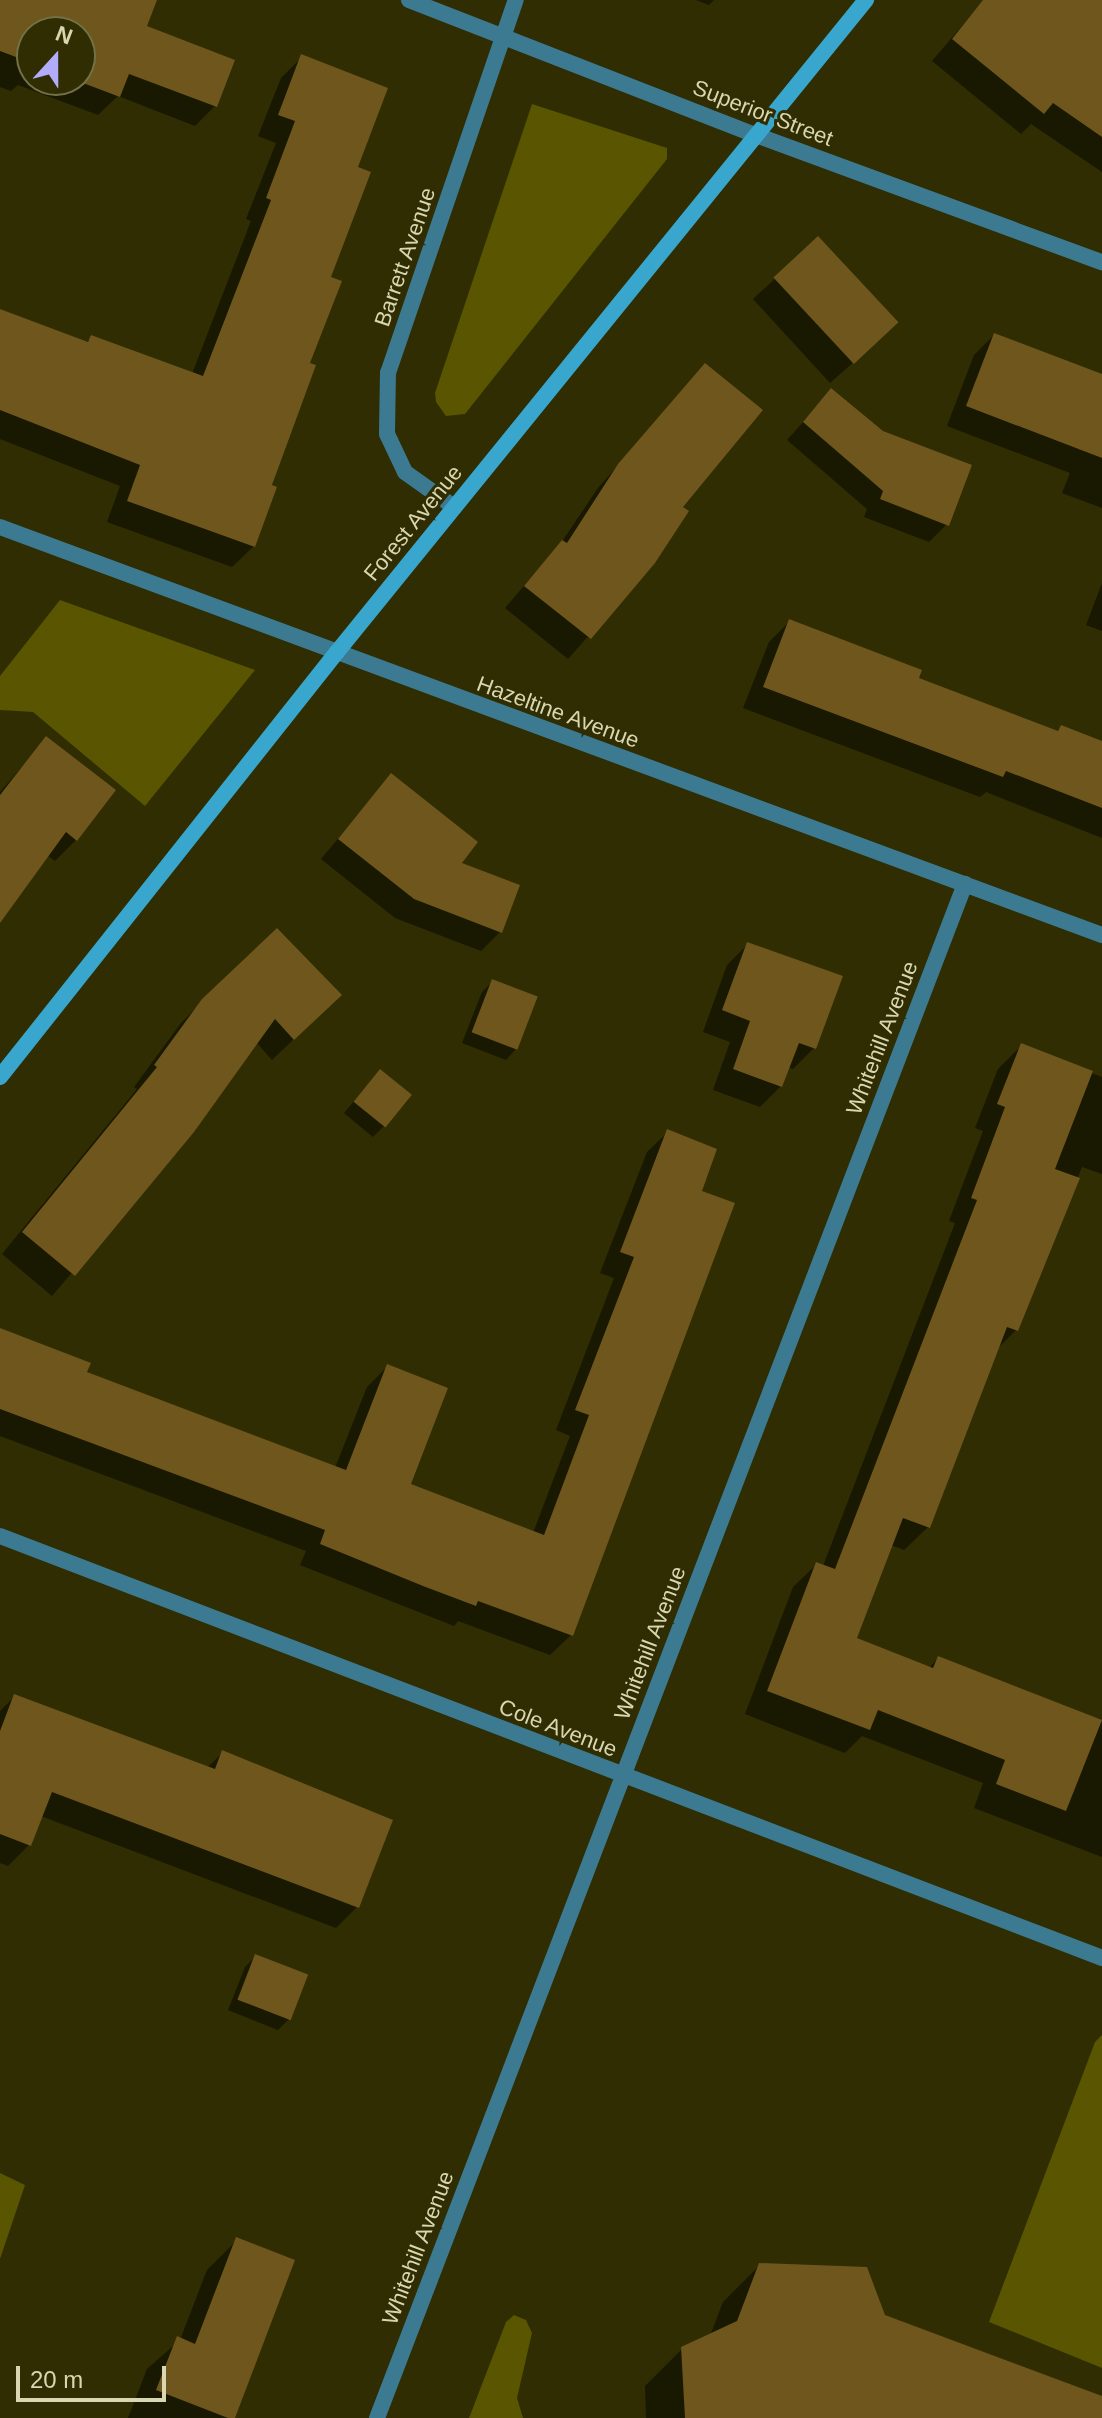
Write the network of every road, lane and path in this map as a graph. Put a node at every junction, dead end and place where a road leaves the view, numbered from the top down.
1 (409, 0) edge
2 (516, 0) edge
3 (866, 0) edge
4 (505, 37) junction
5 (756, 135) junction
6 (1102, 262) edge
7 (454, 507) junction
8 (0, 527) edge
9 (337, 652) junction
10 (965, 884) junction
11 (1102, 935) edge
12 (0, 1077) edge
13 (0, 1536) edge
14 (623, 1776) junction
15 (1102, 1958) edge
16 (377, 2418) edge

1 - 4 street, Superior Street
2 - 4 street, Barrett Avenue
3 - 5 main road, Forest Avenue
4 - 5 street, Superior Street
4 - 7 street, Barrett Avenue
5 - 6 street, Superior Street
5 - 7 main road, Forest Avenue
7 - 9 main road, Forest Avenue
8 - 9 street, Hazeltine Avenue
9 - 10 street, Hazeltine Avenue
9 - 12 main road, Forest Avenue
10 - 11 street, Hazeltine Avenue
10 - 14 street, Whitehill Avenue
13 - 14 street, Cole Avenue
14 - 15 street, Cole Avenue
14 - 16 street, Whitehill Avenue

